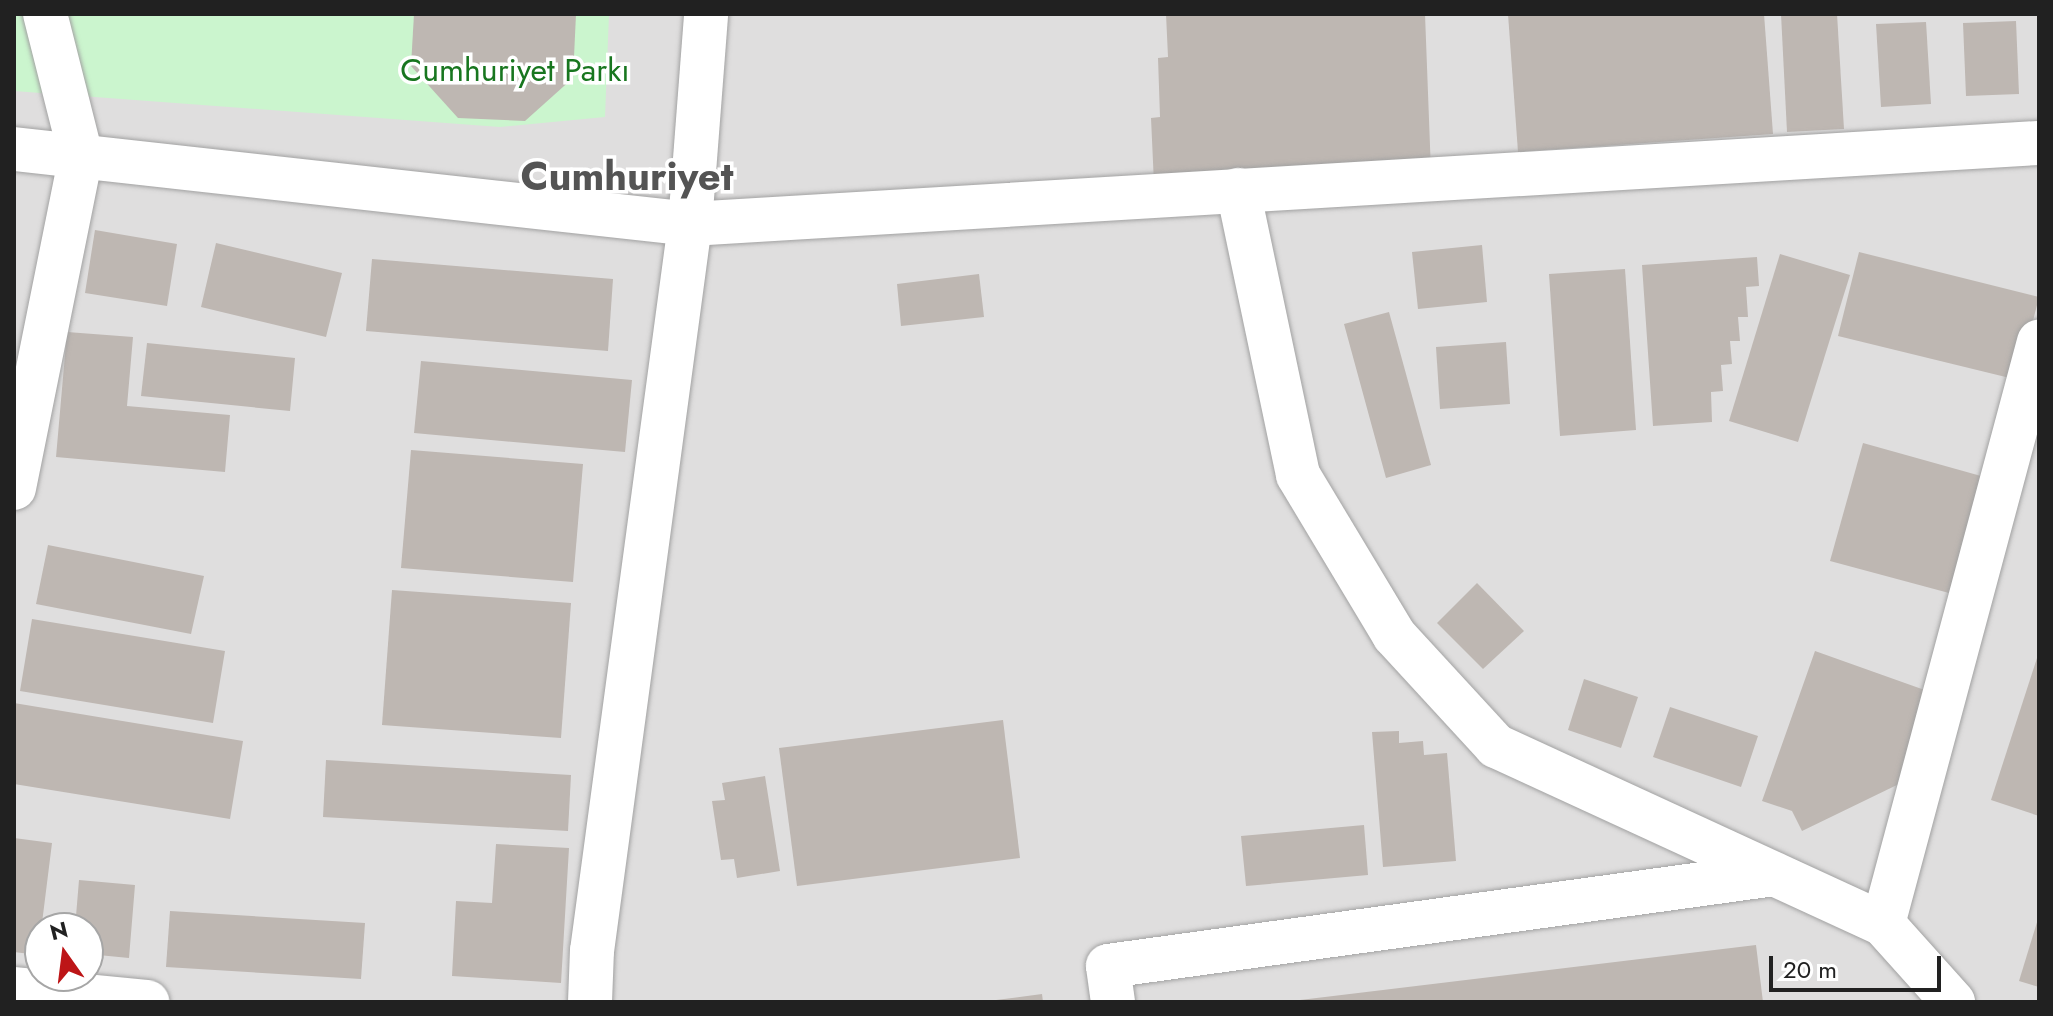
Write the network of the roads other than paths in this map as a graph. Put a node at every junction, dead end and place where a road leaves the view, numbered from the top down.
1 (45, 14) edge
2 (706, 14) edge
3 (2039, 143) edge
4 (14, 149) edge
5 (81, 156) junction
6 (1238, 190) junction
7 (690, 224) junction
8 (2039, 342) edge
9 (14, 488) edge
10 (1774, 874) junction
11 (1883, 924) junction
12 (14, 989) edge
13 (147, 1002) edge
14 (590, 1002) edge
15 (1113, 1002) edge
16 (1953, 1002) edge

1 - 5 street
2 - 7 street
3 - 6 street
4 - 5 street
5 - 7 street
5 - 9 street
6 - 7 street
6 - 10 street
7 - 14 street
8 - 11 street
10 - 11 street
10 - 15 street
11 - 16 street
12 - 13 street

